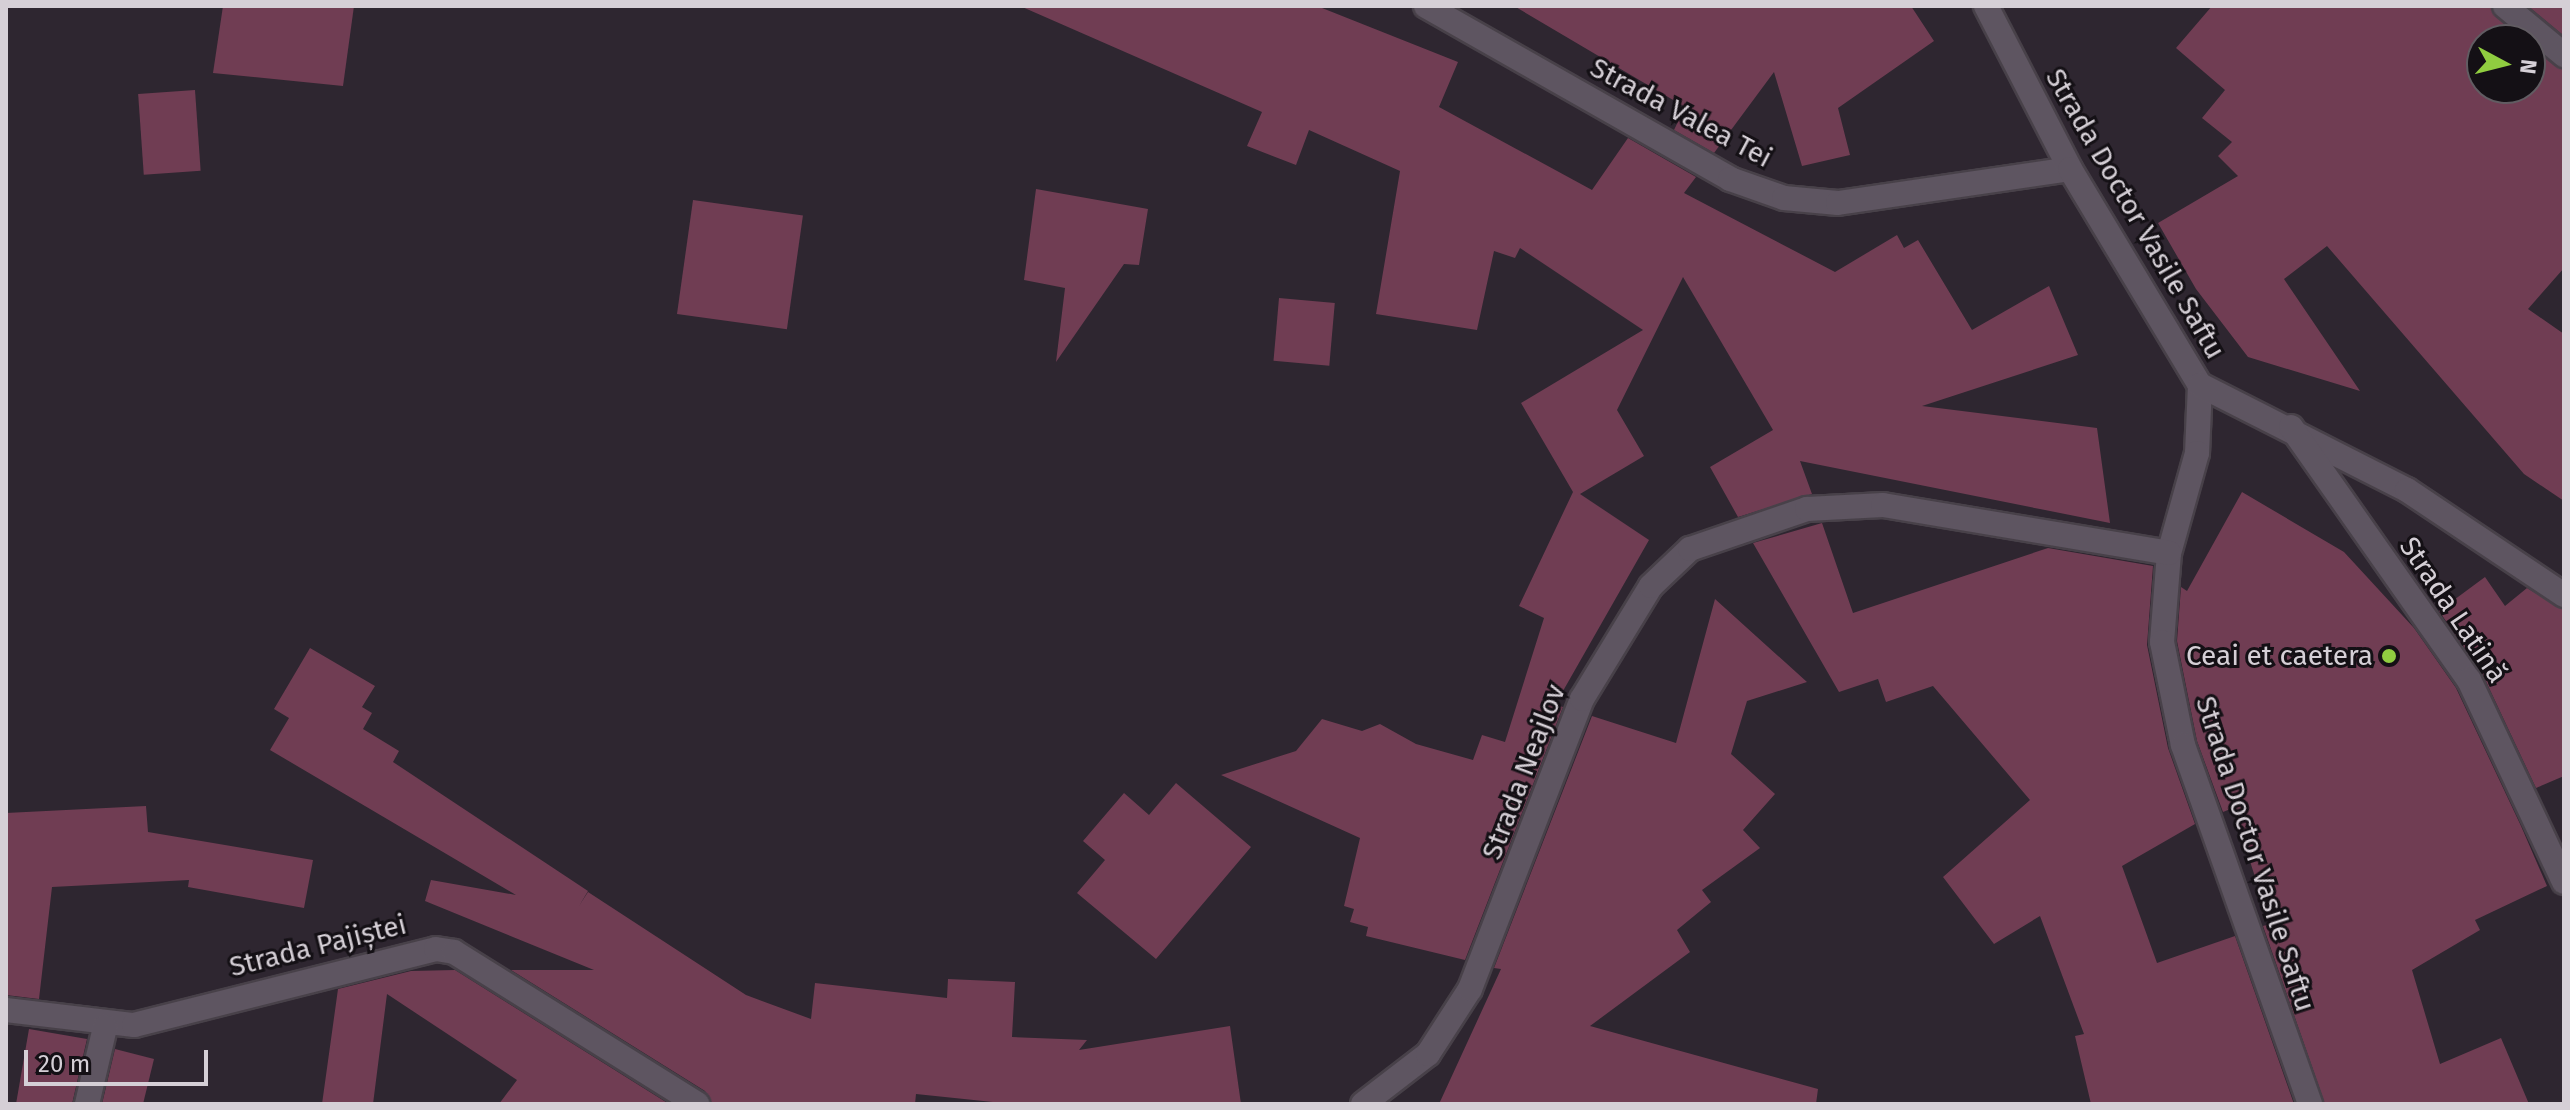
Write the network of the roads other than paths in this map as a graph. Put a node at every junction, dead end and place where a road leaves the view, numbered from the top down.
1 (1426, 6) edge
2 (1986, 6) edge
3 (2505, 6) edge
4 (2564, 55) edge
5 (2070, 169) junction
6 (2200, 385) junction
7 (2291, 427) junction
8 (2169, 553) junction
9 (2564, 595) edge
10 (2564, 882) edge
11 (6, 1010) edge
12 (105, 1027) junction
13 (87, 1104) edge
14 (697, 1104) edge
15 (1363, 1104) edge
16 (2310, 1104) edge

1 - 5 street, Strada Valea Tei
2 - 5 street, Strada Doctor Vasile Saftu
3 - 4 street
5 - 6 street, Strada Doctor Vasile Saftu
6 - 7 street
6 - 8 street, Strada Doctor Vasile Saftu
7 - 9 street
7 - 10 street, Strada Latină
8 - 15 street, Strada Neajlov
8 - 16 street, Strada Doctor Vasile Saftu
11 - 12 street, Strada Pajiștei
12 - 13 street
12 - 14 street, Strada Pajiștei

